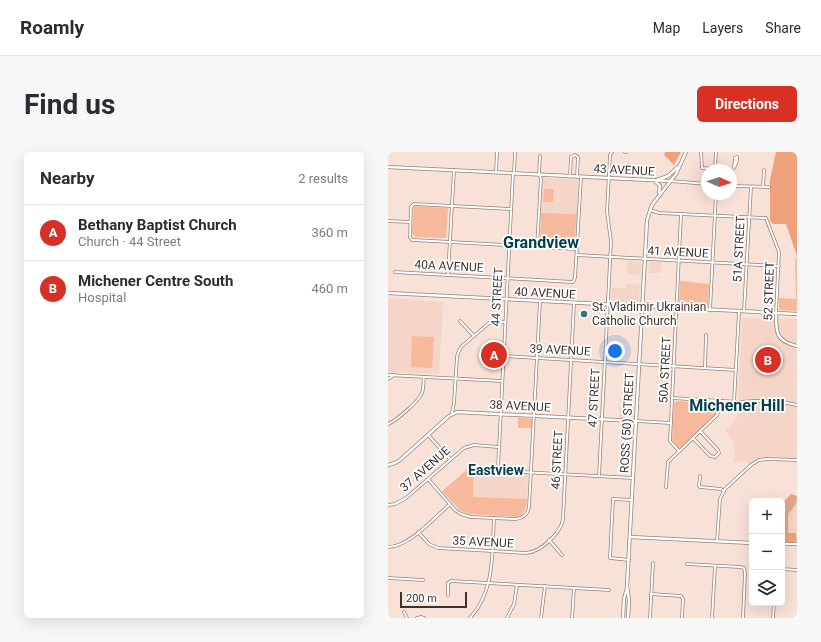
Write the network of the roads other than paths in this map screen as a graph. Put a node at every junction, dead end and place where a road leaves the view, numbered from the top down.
1 (497, 152) edge
2 (515, 152) edge
3 (612, 152) edge
4 (686, 152) edge
5 (701, 152) edge
6 (716, 152) edge
7 (540, 156) dead end
8 (702, 164) edge
9 (715, 164) edge
10 (388, 166) edge
11 (680, 166) junction
12 (454, 170) junction
13 (764, 170) dead end
14 (496, 172) junction
15 (514, 173) junction
16 (539, 175) junction
17 (570, 176) junction
18 (579, 177) junction
19 (609, 179) junction
20 (654, 181) junction
21 (670, 181) junction
22 (701, 184) edge
23 (737, 186) edge
24 (751, 187) junction
25 (763, 187) junction
26 (769, 188) dead end
27 (658, 195) junction
28 (716, 200) edge
29 (452, 206) junction
30 (511, 209) junction
31 (649, 210) junction
32 (681, 214) junction
33 (715, 215) junction
34 (749, 217) junction
35 (388, 221) edge
36 (410, 222) junction
37 (450, 242) junction
38 (509, 245) junction
39 (537, 247) junction
40 (577, 249) junction
41 (577, 255) junction
42 (611, 258) junction
43 (644, 259) junction
44 (679, 261) junction
45 (713, 262) junction
46 (747, 264) junction
47 (779, 266) junction
48 (395, 272) dead end
49 (448, 275) junction
50 (507, 279) junction
51 (388, 293) edge
52 (506, 300) junction
53 (540, 301) junction
54 (574, 303) junction
55 (608, 305) junction
56 (642, 307) junction
57 (676, 309) junction
58 (710, 310) junction
59 (739, 312) junction
60 (744, 312) junction
61 (776, 314) junction
62 (797, 314) edge
63 (460, 321) dead end
64 (505, 322) junction
65 (706, 335) dead end
66 (474, 336) junction
67 (797, 346) edge
68 (503, 356) junction
69 (537, 358) junction
70 (571, 360) junction
71 (605, 362) junction
72 (639, 364) junction
73 (674, 366) junction
74 (705, 368) junction
75 (736, 370) junction
76 (388, 375) edge
77 (394, 375) junction
78 (424, 377) junction
79 (456, 378) junction
80 (388, 379) edge
81 (502, 381) junction
82 (672, 398) junction
83 (721, 401) junction
84 (734, 402) junction
85 (797, 405) edge
86 (452, 413) junction
87 (500, 414) junction
88 (534, 415) junction
89 (568, 417) junction
90 (602, 419) junction
91 (636, 421) junction
92 (671, 423) junction
93 (388, 424) edge
94 (700, 431) junction
95 (428, 435) junction
96 (693, 438) junction
97 (498, 447) junction
98 (679, 451) junction
99 (450, 459) junction
100 (797, 460) edge
101 (388, 465) edge
102 (531, 473) junction
103 (565, 474) junction
104 (599, 476) junction
105 (700, 476) dead end
106 (633, 478) junction
107 (428, 479) junction
108 (666, 487) dead end
109 (724, 490) junction
110 (632, 500) junction
111 (450, 504) junction
112 (388, 505) edge
113 (494, 518) junction
114 (418, 532) junction
115 (630, 537) junction
116 (549, 540) junction
117 (717, 541) junction
118 (749, 543) edge
119 (785, 544) edge
120 (797, 544) edge
121 (388, 547) edge
122 (492, 551) junction
123 (562, 555) dead end
124 (629, 560) junction
125 (653, 563) dead end
126 (687, 564) dead end
127 (715, 566) junction
128 (785, 569) edge
129 (797, 570) edge
130 (388, 578) edge
131 (423, 580) dead end
132 (489, 583) junction
133 (517, 585) junction
134 (545, 586) junction
135 (627, 586) junction
136 (574, 588) junction
137 (609, 590) dead end
138 (651, 594) junction
139 (448, 595) dead end
140 (774, 606) edge
141 (404, 612) dead end
142 (406, 618) edge
143 (417, 618) edge
144 (424, 618) edge
145 (470, 618) edge
146 (508, 618) edge
147 (541, 618) edge
148 (572, 618) edge
149 (624, 618) edge
150 (628, 618) edge
151 (650, 618) edge
152 (682, 618) edge
153 (712, 618) edge
154 (743, 618) edge
155 (773, 618) edge

1 - 14 street
2 - 15 street, 44 STREET
3 - 19 street, 47 STREET
4 - 11 street, ROSS (50) STREET
5 - 8 street
6 - 9 street
7 - 16 street
10 - 12 street, 43 AVENUE
11 - 20 street
11 - 21 street, ROSS (50) STREET
12 - 14 street, 43 AVENUE
12 - 29 street
13 - 25 street
14 - 15 street, 43 AVENUE
15 - 16 street, 43 AVENUE
15 - 30 street, 44 STREET
16 - 17 street, 43 AVENUE
16 - 39 street
17 - 18 street, 43 AVENUE
17 - 18 street
18 - 19 street, 43 AVENUE
18 - 40 street
19 - 20 street, 43 AVENUE
19 - 42 street, 47 STREET
20 - 21 street, 43 AVENUE
20 - 27 street
21 - 22 street, 43 AVENUE
21 - 27 street, ROSS (50) STREET
23 - 24 street
24 - 25 street
24 - 34 street, 51A STREET
25 - 26 street
27 - 31 street, ROSS (50) STREET
28 - 33 street
29 - 30 street
29 - 36 street
29 - 37 street
30 - 38 street, 44 STREET
31 - 32 street
31 - 43 street, ROSS (50) STREET
32 - 33 street
32 - 44 street, 50A STREET
33 - 34 street
33 - 45 street
34 - 46 street, 51A STREET
34 - 47 street, 52 STREET
35 - 36 street
36 - 37 street
37 - 38 street
37 - 49 street
38 - 39 street
38 - 50 street, 44 STREET
39 - 40 street
40 - 41 street
41 - 42 street, 41 AVENUE
41 - 50 street, 40A AVENUE
42 - 43 street, 41 AVENUE
42 - 55 street, 47 STREET
43 - 44 street, 41 AVENUE
43 - 56 street, ROSS (50) STREET
44 - 45 street, 41 AVENUE
44 - 57 street, 50A STREET
45 - 46 street, 41 AVENUE
45 - 58 street
46 - 47 street, 41 AVENUE
46 - 60 street, 51A STREET
47 - 61 street, 52 STREET
48 - 49 street, 40A AVENUE
49 - 50 street, 40A AVENUE
50 - 52 street, 44 STREET
51 - 52 street, 40 AVENUE
52 - 53 street, 40 AVENUE
52 - 64 street, 44 STREET
53 - 54 street, 40 AVENUE
53 - 69 street
54 - 55 street, 40 AVENUE
54 - 70 street, 46 STREET
55 - 56 street, 40 AVENUE
55 - 71 street, 47 STREET
56 - 57 street, 40 AVENUE
56 - 72 street, ROSS (50) STREET
57 - 58 street, 40 AVENUE
57 - 73 street, 50A STREET
58 - 59 street, 40 AVENUE
59 - 60 street, 40 AVENUE
59 - 75 street
60 - 61 street, 40 AVENUE
61 - 62 street, 40 AVENUE
61 - 67 street, 52 STREET
63 - 66 street
64 - 66 street
64 - 68 street, 44 STREET
65 - 74 street
66 - 79 street
68 - 69 street, 39 AVENUE
68 - 81 street, 44 STREET
69 - 70 street, 39 AVENUE
69 - 88 street
70 - 71 street, 39 AVENUE
70 - 89 street, 46 STREET
71 - 72 street, 39 AVENUE
71 - 90 street, 47 STREET
72 - 73 street, 39 AVENUE
72 - 91 street, ROSS (50) STREET
73 - 74 street, 39 AVENUE
73 - 82 street, 50A STREET
74 - 75 street, 39 AVENUE
75 - 84 street
76 - 77 street
77 - 78 street
77 - 80 street
78 - 79 street
78 - 93 street
79 - 81 street
79 - 86 street
81 - 87 street, 44 STREET
82 - 83 street
82 - 92 street, 50A STREET
83 - 84 street
83 - 94 street
84 - 85 street
86 - 87 street, 38 AVENUE
86 - 95 street
87 - 88 street, 38 AVENUE
87 - 97 street, 44 STREET
88 - 89 street, 38 AVENUE
88 - 102 street
89 - 90 street, 38 AVENUE
89 - 103 street, 46 STREET
90 - 91 street, 38 AVENUE
90 - 104 street, 47 STREET
91 - 92 street, 38 AVENUE
91 - 106 street, ROSS (50) STREET
92 - 98 street, 50A STREET
94 - 96 street
94 - 96 street
95 - 99 street
95 - 101 street
96 - 98 street
97 - 99 street, 37 AVENUE
97 - 102 street, 44 STREET
98 - 108 street
99 - 107 street, 37 AVENUE
100 - 109 street
102 - 103 street
102 - 113 street
103 - 104 street
103 - 116 street, 46 STREET
104 - 106 street
105 - 109 street
106 - 110 street, ROSS (50) STREET
107 - 111 street
107 - 112 street, 37 AVENUE
109 - 117 street
110 - 115 street, ROSS (50) STREET
110 - 124 street
111 - 113 street
111 - 114 street
113 - 122 street
114 - 121 street
114 - 122 street, 35 AVENUE
115 - 117 street
115 - 124 street, ROSS (50) STREET
116 - 122 street, 35 AVENUE
116 - 123 street
117 - 118 street
119 - 120 street
122 - 132 street
124 - 135 street, ROSS (50) STREET
125 - 138 street
126 - 127 street
127 - 153 street
127 - 154 street
128 - 129 street
130 - 131 street
132 - 133 street
132 - 139 street
132 - 145 street
133 - 134 street
133 - 146 street
134 - 136 street
134 - 147 street
135 - 149 street, ROSS (50) STREET
135 - 150 street, ROSS (50) STREET
136 - 137 street
136 - 148 street
138 - 151 street
138 - 152 street
140 - 155 street
141 - 142 street
143 - 144 street

